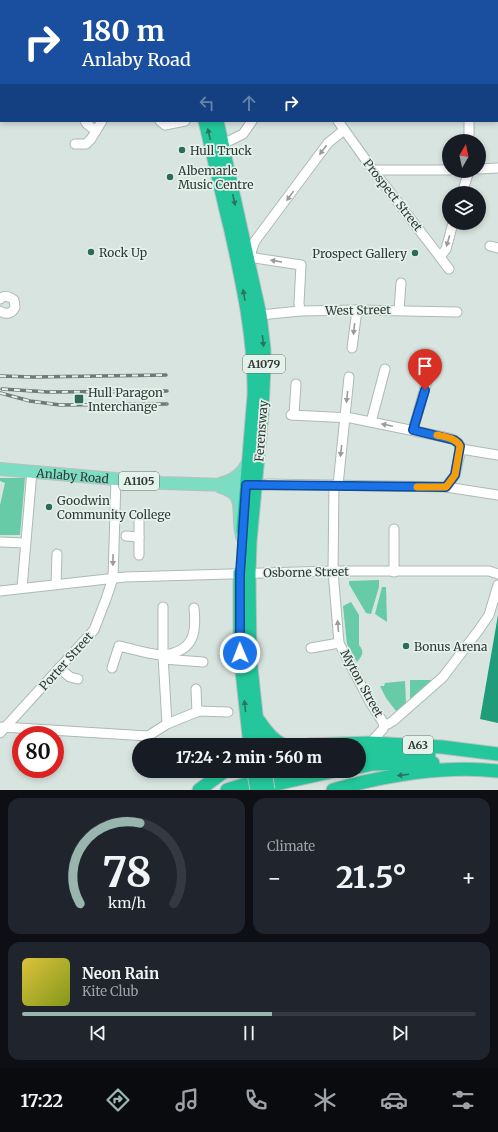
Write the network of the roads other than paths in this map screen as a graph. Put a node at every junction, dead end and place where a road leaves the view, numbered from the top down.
1 (86, 122) edge
2 (101, 122) edge
3 (161, 122) edge
4 (181, 122) edge
5 (205, 122) edge
6 (217, 122) edge
7 (251, 122) edge
8 (339, 122) edge
9 (469, 122) edge
10 (344, 130) junction
11 (96, 131) junction
12 (469, 134) edge
13 (75, 144) dead end
14 (221, 144) junction
15 (498, 168) edge
16 (486, 169) edge
17 (373, 170) junction
18 (442, 170) edge
19 (452, 230) edge
20 (440, 257) junction
21 (249, 258) junction
22 (449, 269) dead end
23 (401, 283) dead end
24 (0, 300) edge
25 (357, 310) junction
26 (400, 310) junction
27 (0, 311) edge
28 (300, 311) junction
29 (457, 312) dead end
30 (260, 315) junction
31 (352, 348) dead end
32 (385, 369) dead end
33 (431, 375) dead end
34 (349, 376) dead end
35 (296, 384) dead end
36 (345, 418) junction
37 (372, 422) junction
38 (413, 430) junction
39 (461, 449) junction
40 (498, 455) edge
41 (249, 460) junction
42 (0, 469) edge
43 (32, 471) junction
44 (116, 479) junction
45 (211, 485) junction
46 (251, 485) junction
47 (336, 485) junction
48 (446, 487) junction
49 (498, 495) edge
50 (139, 522) dead end
51 (394, 529) dead end
52 (120, 536) junction
53 (139, 537) junction
54 (242, 537) junction
55 (0, 542) edge
56 (25, 542) junction
57 (57, 554) dead end
58 (139, 555) dead end
59 (333, 571) junction
60 (394, 572) junction
61 (245, 574) junction
62 (498, 574) edge
63 (113, 578) junction
64 (56, 584) junction
65 (498, 585) edge
66 (22, 588) junction
67 (0, 591) edge
68 (163, 607) dead end
69 (194, 608) dead end
70 (339, 643) junction
71 (311, 648) dead end
72 (163, 657) junction
73 (203, 662) dead end
74 (59, 668) junction
75 (112, 668) dead end
76 (78, 679) dead end
77 (196, 688) dead end
78 (197, 712) junction
79 (228, 712) dead end
80 (258, 720) junction
81 (167, 724) junction
82 (384, 724) junction
83 (2, 729) edge
84 (150, 738) edge
85 (257, 738) edge
86 (258, 738) edge
87 (274, 738) edge
88 (132, 739) edge
89 (366, 742) edge
90 (370, 742) junction
91 (498, 754) edge
92 (366, 756) edge
93 (498, 761) edge
94 (366, 766) edge
95 (498, 768) edge
96 (498, 772) edge
97 (215, 778) edge
98 (258, 778) edge
99 (261, 778) edge
100 (266, 778) edge
101 (303, 778) edge
102 (199, 790) edge
103 (227, 790) edge
104 (257, 790) edge
105 (268, 790) edge
106 (333, 790) edge

1 - 11 street
2 - 11 street
3 - 4 street
41 -> 5 highway, Ferensway / A1079
6 - 14 highway, Ferensway / A1079
7 - 14 street
8 - 10 street, Prospect Street
9 - 12 street
10 - 17 street, Prospect Street
10 -> 21 street
11 - 13 street
14 -> 21 highway, Ferensway / A1079
15 - 16 street
17 - 18 street
17 - 20 street, Prospect Street
19 -> 20 street
20 - 22 street, Prospect Street
28 -> 21 street
21 - 30 highway, Ferensway / A1079
23 - 26 street
24 - 27 street
25 - 26 street, West Street
25 - 28 street, West Street
25 -> 31 street
26 - 29 street, West Street
28 - 30 street, West Street
30 -> 46 highway, Ferensway / A1079
32 - 37 street
33 - 38 street
34 -> 36 street, Myton Street
35 - 36 street
36 - 37 street
36 -> 47 street, Myton Street
38 -> 37 street
38 - 39 street
39 - 40 street
39 - 48 street
41 - 45 main road
41 - 46 highway, Ferensway / A1079
42 - 43 main road, Anlaby Road / A1105
43 - 44 main road, Anlaby Road / A1105
43 - 56 street
44 - 45 main road, Anlaby Road / A1105
44 - 52 street, Porter Street
45 - 46 main road, Anlaby Road / A1105
45 - 54 main road
46 - 47 street, Anlaby Road
46 - 54 highway, Ferensway / A1079
46 - 61 highway, Ferensway / A1079
47 - 48 street, Anlaby Road
47 - 59 street, Myton Street
48 - 49 street, Anlaby Road
50 - 53 street
51 - 60 street
52 - 53 street
52 -> 63 street, Porter Street
53 - 58 street
54 - 61 highway, Ferensway / A1079
55 - 56 street
56 - 66 street
57 - 64 street
59 - 60 street, Osborne Street
59 - 61 street, Osborne Street
70 -> 59 street, Myton Street
60 - 62 street, Osborne Street
61 - 63 street, Osborne Street
61 - 80 highway, Ferensway / A1079
85 -> 61 highway, Ferensway / A1079
63 - 64 street, Osborne Street
63 - 74 street, Porter Street
64 - 66 street, Osborne Street
65 - 82 street
66 - 67 street, Osborne Street
68 - 72 street
69 - 72 street
70 - 71 street
70 - 82 street, Myton Street
72 - 73 street
72 - 75 street
72 - 81 street
74 - 76 street
74 - 83 street, Porter Street
77 - 78 street
78 - 79 street
78 - 81 street
80 - 86 highway, Ferensway / A1079
80 - 87 highway
81 - 84 street
82 - 90 street, Myton Street
83 - 88 street
89 - 90 highway, A63
90 - 91 highway, A63
92 - 93 highway, A63
94 - 95 highway, A63
96 -> 106 highway
97 - 102 highway
98 - 104 highway, bridge
99 - 105 highway, bridge
100 - 103 highway
101 - 104 highway

